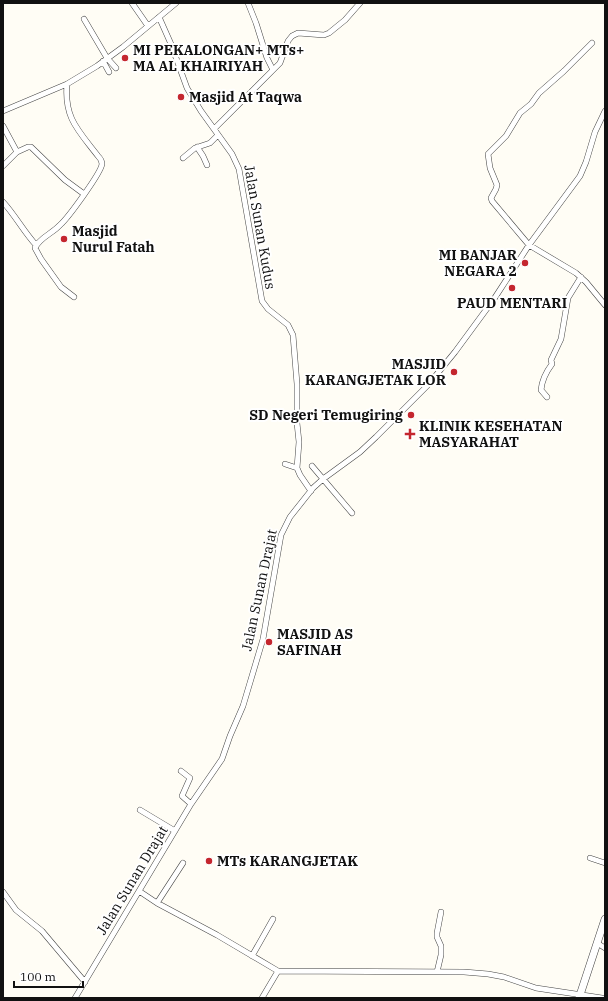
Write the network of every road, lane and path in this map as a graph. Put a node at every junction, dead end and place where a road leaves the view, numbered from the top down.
1 (132, 3) edge
2 (176, 3) edge
3 (248, 3) edge
4 (360, 3) edge
5 (159, 17) junction
6 (84, 18) dead end
7 (148, 26) junction
8 (592, 43) dead end
9 (105, 60) junction
10 (116, 68) dead end
11 (273, 70) junction
12 (108, 72) dead end
13 (67, 84) junction
14 (3, 111) edge
15 (605, 111) edge
16 (3, 126) edge
17 (214, 129) junction
18 (218, 135) junction
19 (198, 147) junction
20 (17, 152) junction
21 (182, 158) dead end
22 (207, 165) dead end
23 (3, 166) edge
24 (84, 194) junction
25 (3, 202) edge
26 (36, 245) junction
27 (529, 245) junction
28 (581, 277) junction
29 (74, 297) dead end
30 (605, 305) edge
31 (547, 397) dead end
32 (285, 464) dead end
33 (312, 466) dead end
34 (297, 468) junction
35 (323, 479) junction
36 (311, 491) junction
37 (352, 513) dead end
38 (182, 771) dead end
39 (192, 804) junction
40 (140, 810) dead end
41 (175, 831) junction
42 (590, 858) dead end
43 (183, 863) dead end
44 (605, 863) edge
45 (139, 891) junction
46 (3, 892) edge
47 (157, 903) junction
48 (442, 912) dead end
49 (273, 919) dead end
50 (605, 919) edge
51 (597, 943) junction
52 (605, 948) edge
53 (252, 956) junction
54 (278, 971) junction
55 (437, 972) junction
56 (85, 982) junction
57 (580, 996) edge
58 (75, 998) edge
59 (262, 998) edge
60 (602, 998) edge

1 - 7 street
2 - 5 street
3 - 11 street
4 - 11 street
5 - 7 street
5 - 17 street, Jalan Sunan Kudus
6 - 9 street
7 - 9 street
8 - 27 street
9 - 10 street
9 - 12 street
9 - 13 street
11 - 17 street
13 - 14 street
13 - 24 street
15 - 27 street, Jalan Sunan Drajat
16 - 20 street
17 - 18 street, Jalan Sunan Kudus
18 - 19 street
18 - 34 street, Jalan Sunan Kudus
19 - 21 street
19 - 22 street
20 - 23 street
20 - 24 street
24 - 26 street
25 - 26 street
26 - 29 street
27 - 28 street
27 - 35 street, Jalan Sunan Drajat
28 - 30 street
28 - 31 street
32 - 34 street
33 - 35 street
34 - 36 street
35 - 36 street, Jalan Sunan Drajat
35 - 37 street
36 - 39 street, Jalan Sunan Drajat
38 - 39 street
39 - 41 street, Jalan Sunan Drajat
40 - 41 street
41 - 45 street, Jalan Sunan Drajat
42 - 44 street
43 - 47 street
45 - 47 street
45 - 56 street, Jalan Sunan Drajat
46 - 56 street
47 - 53 street
48 - 55 street
49 - 53 street
50 - 51 street
51 - 52 street
51 - 57 street
53 - 54 street
54 - 55 street
54 - 59 street
55 - 57 street
56 - 58 street, Jalan Sunan Drajat
57 - 60 street

